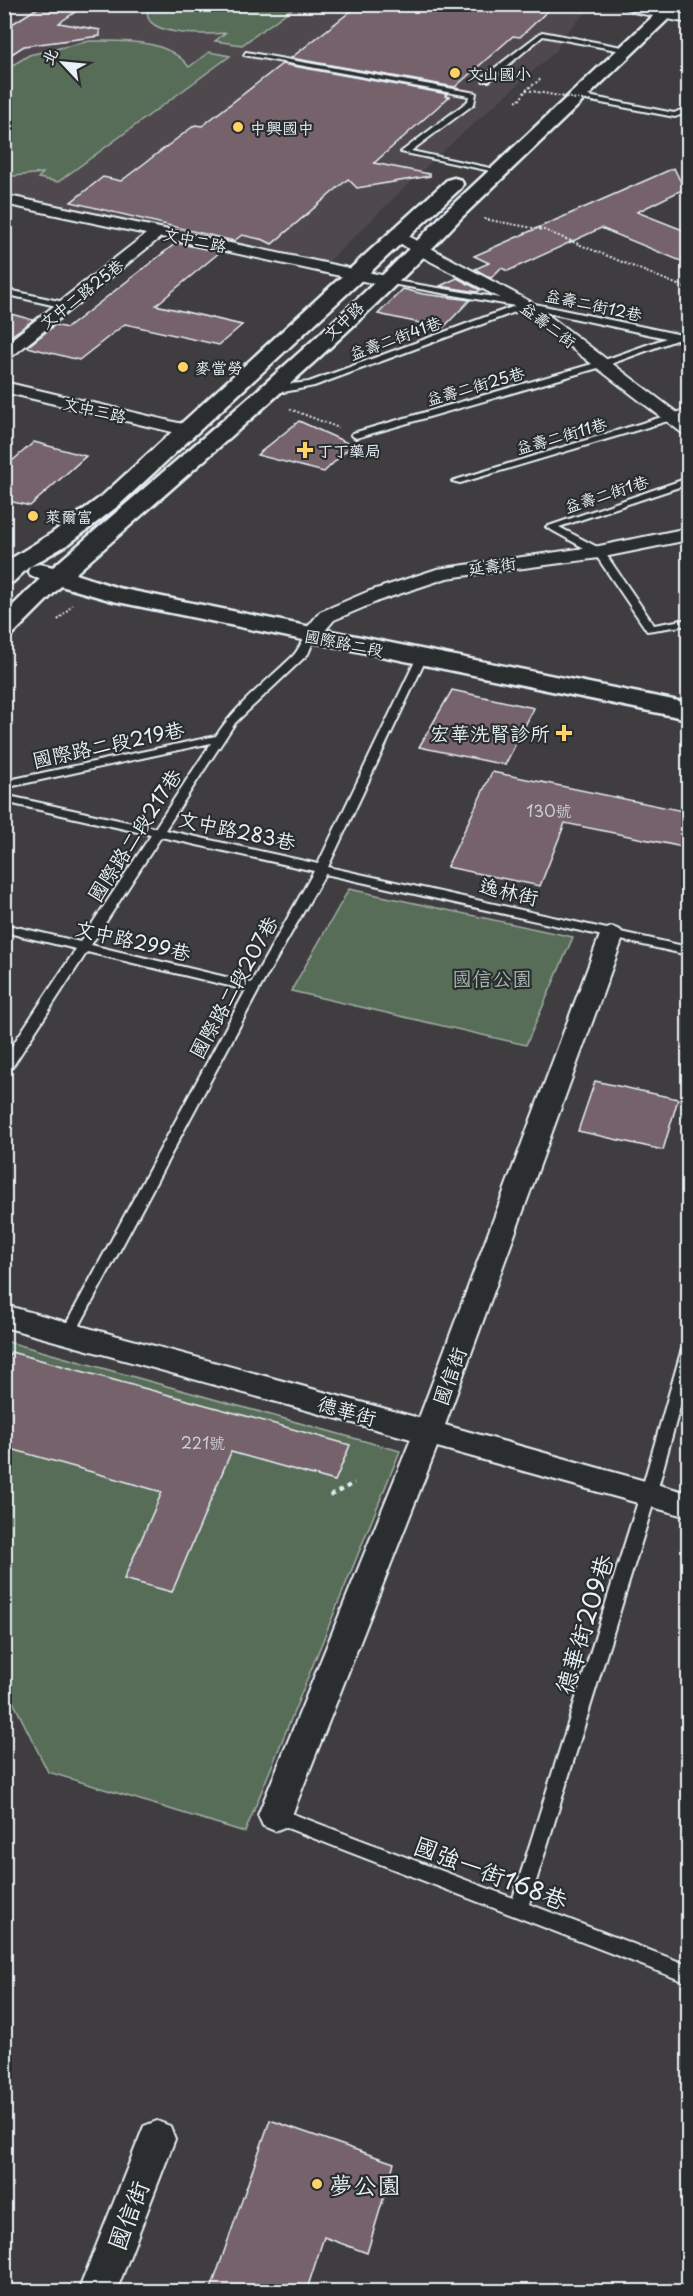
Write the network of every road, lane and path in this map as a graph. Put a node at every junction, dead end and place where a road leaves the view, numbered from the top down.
1 (614, 4) edge
2 (640, 7) edge
3 (670, 9) edge
4 (688, 18) edge
5 (602, 45) junction
6 (627, 50) junction
7 (246, 54) dead end
8 (585, 61) dead end
9 (486, 79) dead end
10 (540, 79) dead end
11 (526, 90) junction
12 (578, 96) junction
13 (517, 100) dead end
14 (599, 103) dead end
15 (688, 109) edge
16 (491, 149) dead end
17 (473, 166) junction
18 (500, 171) junction
19 (4, 199) edge
20 (454, 214) junction
21 (159, 231) junction
22 (399, 236) junction
23 (420, 250) junction
24 (357, 275) junction
25 (386, 281) junction
26 (688, 289) edge
27 (4, 291) edge
28 (65, 305) junction
29 (525, 305) junction
30 (676, 337) junction
31 (688, 340) edge
32 (4, 354) edge
33 (602, 364) junction
34 (4, 387) edge
35 (267, 392) junction
36 (681, 415) edge
37 (688, 429) edge
38 (186, 430) junction
39 (356, 435) joint
40 (457, 481) dead end
41 (688, 481) edge
42 (688, 534) edge
43 (599, 552) junction
44 (10, 565) edge
45 (57, 578) junction
46 (4, 587) edge
47 (35, 596) junction
48 (688, 622) edge
49 (4, 629) edge
50 (308, 644) junction
51 (418, 666) junction
52 (688, 711) edge
53 (688, 730) edge
54 (219, 738) junction
55 (4, 785) edge
56 (4, 798) edge
57 (159, 833) junction
58 (322, 868) junction
59 (4, 928) edge
60 (612, 934) junction
61 (82, 948) junction
62 (688, 951) edge
63 (254, 988) junction
64 (4, 1070) edge
65 (4, 1316) edge
66 (69, 1332) junction
67 (688, 1352) edge
68 (428, 1433) junction
69 (354, 1483) dead end
70 (330, 1496) dead end
71 (648, 1496) junction
72 (688, 1505) edge
73 (275, 1815) joint
74 (519, 1908) junction
75 (688, 1974) edge
76 (157, 2139) dead end
77 (97, 2292) edge

1 - 2 lane
2 - 3 street
2 - 5 street
3 - 4 street
3 - 6 street, 文中路
5 - 6 lane
5 - 8 street
5 - 9 lane
6 - 12 street, 文中路
7 - 17 lane
10 - 11 path
11 - 13 path
11 - 14 path, bridge
12 - 15 lane
12 - 18 street, 文中路
16 - 17 street, 文中路
17 - 18 lane
17 - 22 street, 文中路
18 - 20 street, 文中路
19 - 21 street, 文中二路
20 - 23 street, 文中路
20 - 26 path
21 - 24 street, 文中二路
21 - 28 street, 文中二路25巷
22 - 23 street, 益壽二街
22 - 24 street, 文中路
23 - 25 street, 文中路
23 - 29 street, 益壽二街
24 - 25 street, 文中二路
24 - 38 street, 文中路
25 - 29 lane, 益壽二街12巷
25 - 35 street, 文中路
27 - 28 lane
28 - 32 street, 文中二路25巷
29 - 30 lane, 益壽二街12巷
29 - 33 street, 益壽二街
29 - 35 lane, 益壽二街41巷
30 - 31 lane, 益壽二街12巷
30 - 33 lane, 益壽二街25巷
33 - 36 street, 益壽二街
33 - 39 lane, 益壽二街25巷
34 - 38 street, 文中三路
35 - 39 path
35 - 45 street, 文中路
36 - 37 street, 益壽二街
36 - 40 lane, 益壽二街11巷
38 - 44 street, 文中路
41 - 43 lane, 益壽二街1巷
42 - 43 street, 延壽街
43 - 48 lane
43 - 50 street, 延壽街
44 - 45 street, 國際路二段
45 - 47 street, 文中路
45 - 50 street, 國際路二段
46 - 47 street, 國際路二段
47 - 49 street, 文中路
47 - 50 street, 國際路二段
50 - 51 street, 國際路二段
50 - 54 lane, 國際路二段217巷
51 - 52 street, 國際路二段
51 - 53 street, 國際路二段
51 - 58 lane, 國際路二段207巷
54 - 55 lane, 國際路二段219巷
54 - 57 lane, 國際路二段217巷
56 - 57 lane, 文中路283巷
57 - 58 lane, 文中路283巷
57 - 61 lane, 國際路二段217巷
58 - 60 lane, 逸林街
58 - 63 lane, 國際路二段207巷
59 - 61 lane, 文中路299巷
60 - 62 lane, 逸林街
60 - 68 street, 國信街
61 - 63 lane, 文中路299巷
61 - 64 lane, 國際路二段217巷
63 - 66 lane, 國際路二段207巷
65 - 66 street, 德華街
66 - 68 street, 德華街
67 - 71 lane, 德華街209巷
68 - 71 street, 德華街
68 - 73 street, 國信街
69 - 70 path
71 - 72 street, 德華街
71 - 74 lane, 德華街209巷
73 - 74 lane, 國強一街168巷
74 - 75 lane, 國強一街168巷
76 - 77 street, 國信街

